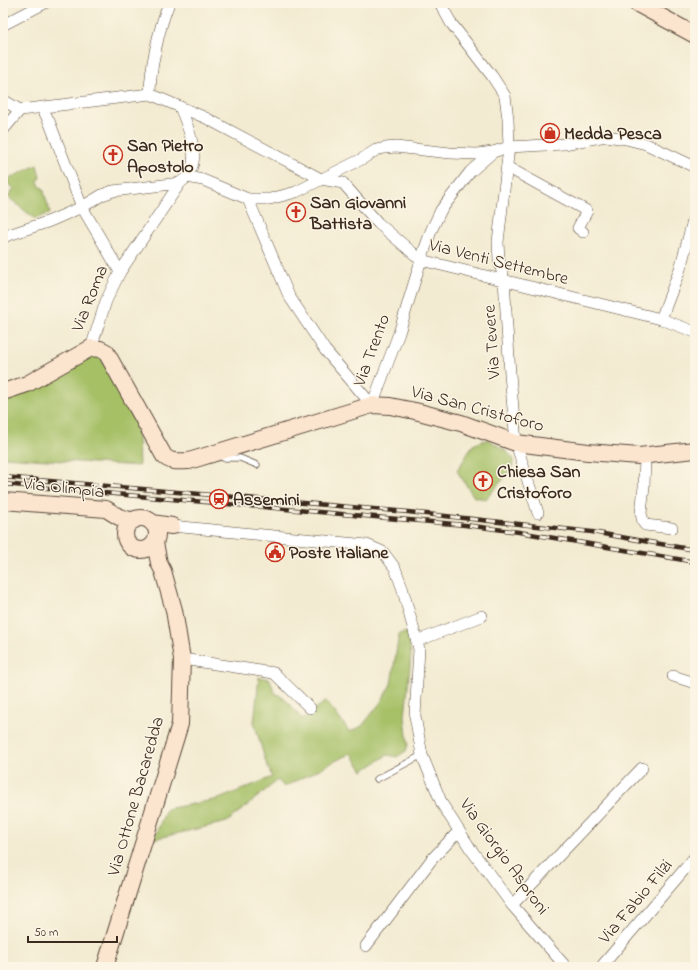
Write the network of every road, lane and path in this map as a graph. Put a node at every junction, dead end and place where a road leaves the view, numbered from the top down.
1 (45, 3) edge
2 (169, 3) edge
3 (440, 3) edge
4 (636, 3) edge
5 (3, 25) edge
6 (695, 35) edge
7 (150, 94) junction
8 (3, 100) edge
9 (180, 107) junction
10 (42, 108) junction
11 (20, 110) junction
12 (3, 130) edge
13 (509, 147) junction
14 (493, 152) junction
15 (506, 167) junction
16 (695, 167) edge
17 (320, 179) junction
18 (184, 180) junction
19 (248, 199) junction
20 (82, 207) junction
21 (695, 213) edge
22 (583, 232) dead end
23 (3, 237) edge
24 (421, 260) junction
25 (120, 272) junction
26 (504, 280) junction
27 (661, 319) junction
28 (695, 332) edge
29 (91, 348) junction
30 (3, 392) edge
31 (372, 405) junction
32 (516, 443) junction
33 (695, 450) edge
34 (645, 456) junction
35 (181, 461) junction
36 (257, 465) dead end
37 (3, 501) edge
38 (538, 513) dead end
39 (126, 524) junction
40 (172, 526) joint
41 (672, 528) dead end
42 (151, 539) junction
43 (482, 616) dead end
44 (417, 641) junction
45 (182, 659) junction
46 (673, 676) dead end
47 (695, 683) edge
48 (310, 708) dead end
49 (422, 755) junction
50 (642, 768) dead end
51 (377, 779) dead end
52 (459, 831) junction
53 (695, 857) edge
54 (512, 905) junction
55 (366, 946) dead end
56 (105, 967) edge
57 (566, 967) edge
58 (601, 967) edge

1 - 5 street
2 - 7 street
3 - 13 street, Via Tevere
4 - 6 street
7 - 9 street, Via Venti Settembre
7 - 10 street
8 - 11 street
9 - 17 street, Via Venti Settembre
9 - 18 street, Via Roma
10 - 11 street
10 - 20 street
11 - 12 street
13 - 14 street
13 - 15 street, Via Tevere
13 - 16 street
14 - 17 street
14 - 24 street, Via Trento
15 - 22 street
15 - 26 street, Via Tevere
17 - 19 street
17 - 24 street, Via Venti Settembre
18 - 19 street
18 - 20 street
18 - 25 street, Via Roma
19 - 31 street
20 - 23 street
20 - 25 street
21 - 27 street
24 - 26 street, Via Venti Settembre
24 - 31 street, Via Trento
25 - 29 street, Via Roma
26 - 27 street, Via Venti Settembre
26 - 32 street, Via Tevere
27 - 28 street, Via Venti Settembre
29 - 30 street
29 - 35 street, Via Roma
31 - 32 street, Via San Cristoforo
31 - 35 street, Via Trento
32 - 34 street, Via San Cristoforo
32 - 38 street, Via Tevere
33 - 34 street, Via San Cristoforo
34 - 41 street
35 - 36 lane
37 - 39 street, Via Olimpia
39 - 42 street
39 - 42 street
40 - 42 street, Via Giorgio Asproni
40 - 44 street, Via Giorgio Asproni
42 - 45 street, Via Ottone Bacaredda
43 - 44 street
44 - 49 street, Via Giorgio Asproni
45 - 48 street
45 - 56 street, Via Ottone Bacaredda
46 - 47 street
49 - 51 lane
49 - 52 street, Via Giorgio Asproni
50 - 54 street
52 - 54 street, Via Giorgio Asproni
52 - 55 street
53 - 58 street, Via Fabio Filzi
54 - 57 street, Via Giorgio Asproni

